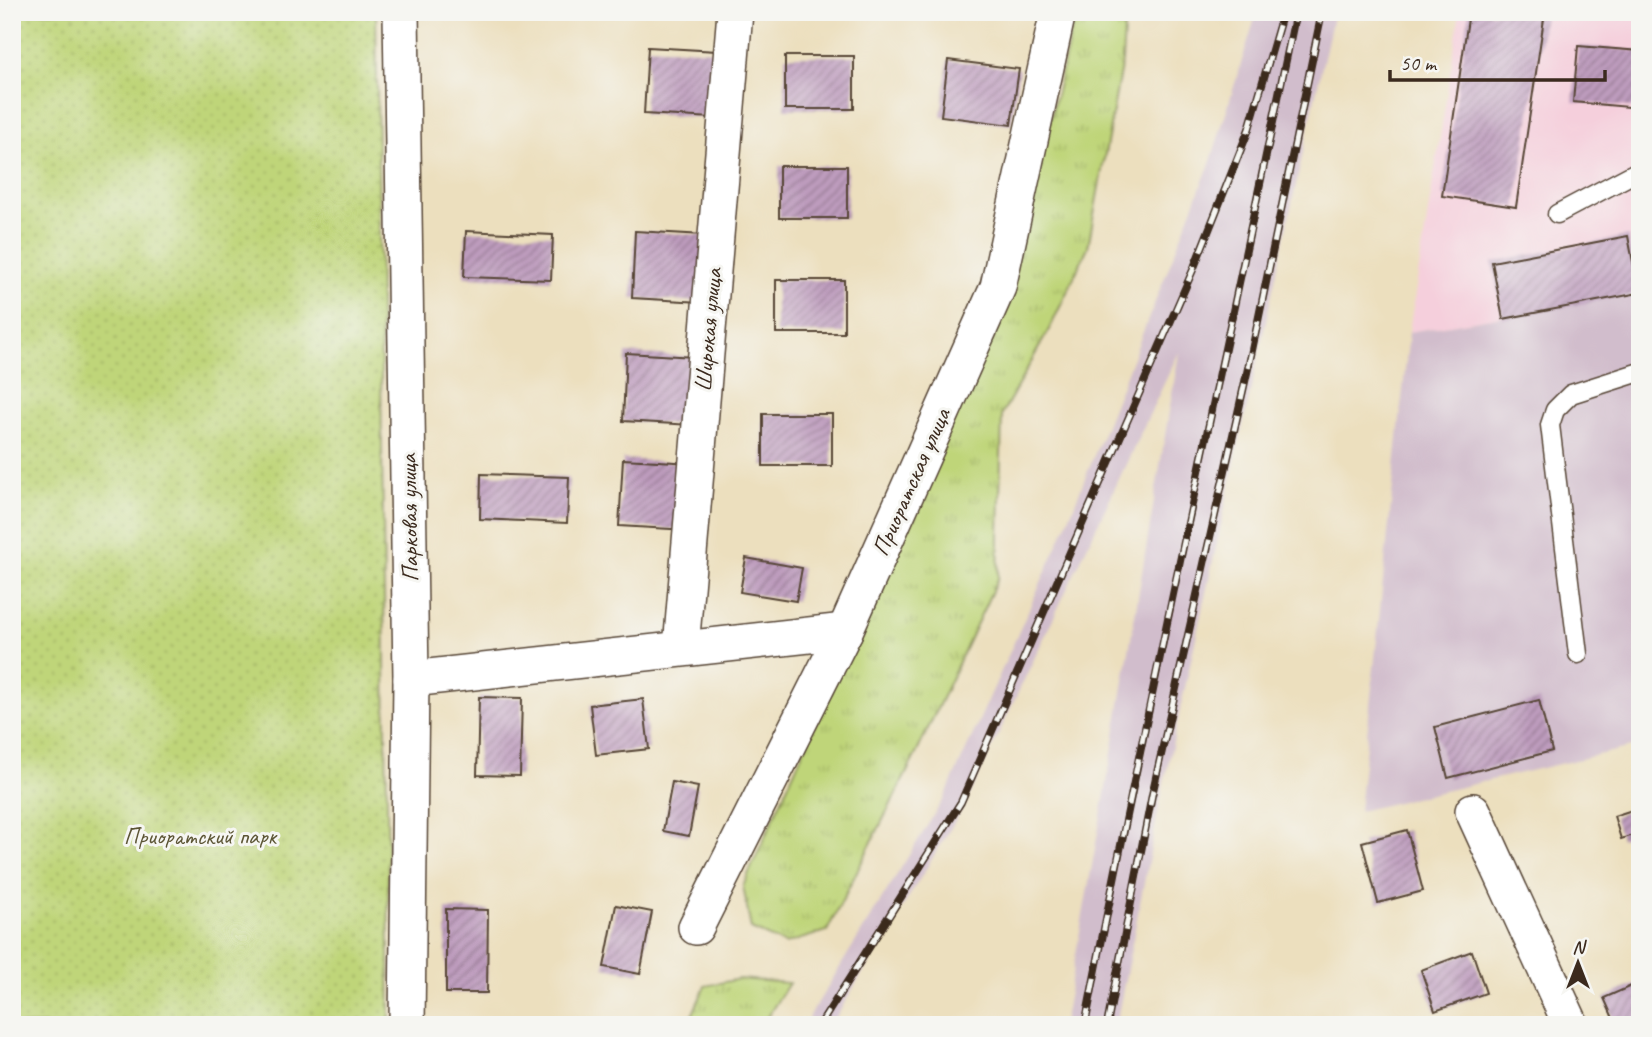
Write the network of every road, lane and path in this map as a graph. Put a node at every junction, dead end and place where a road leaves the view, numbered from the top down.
1 (401, 12) edge
2 (735, 12) edge
3 (1058, 12) edge
4 (1640, 170) edge
5 (1557, 214) dead end
6 (1640, 372) edge
7 (845, 631) junction
8 (681, 648) junction
9 (1578, 654) dead end
10 (411, 679) junction
11 (1473, 811) dead end
12 (696, 927) dead end
13 (407, 1025) edge
14 (1571, 1025) edge

1 - 10 street, Парковая улица
2 - 8 street, Широкая улица
3 - 7 street, Приоратская улица
4 - 5 lane
6 - 9 lane
7 - 8 street
7 - 12 street, Приоратская улица
8 - 10 street
10 - 13 street, Парковая улица
11 - 14 street

